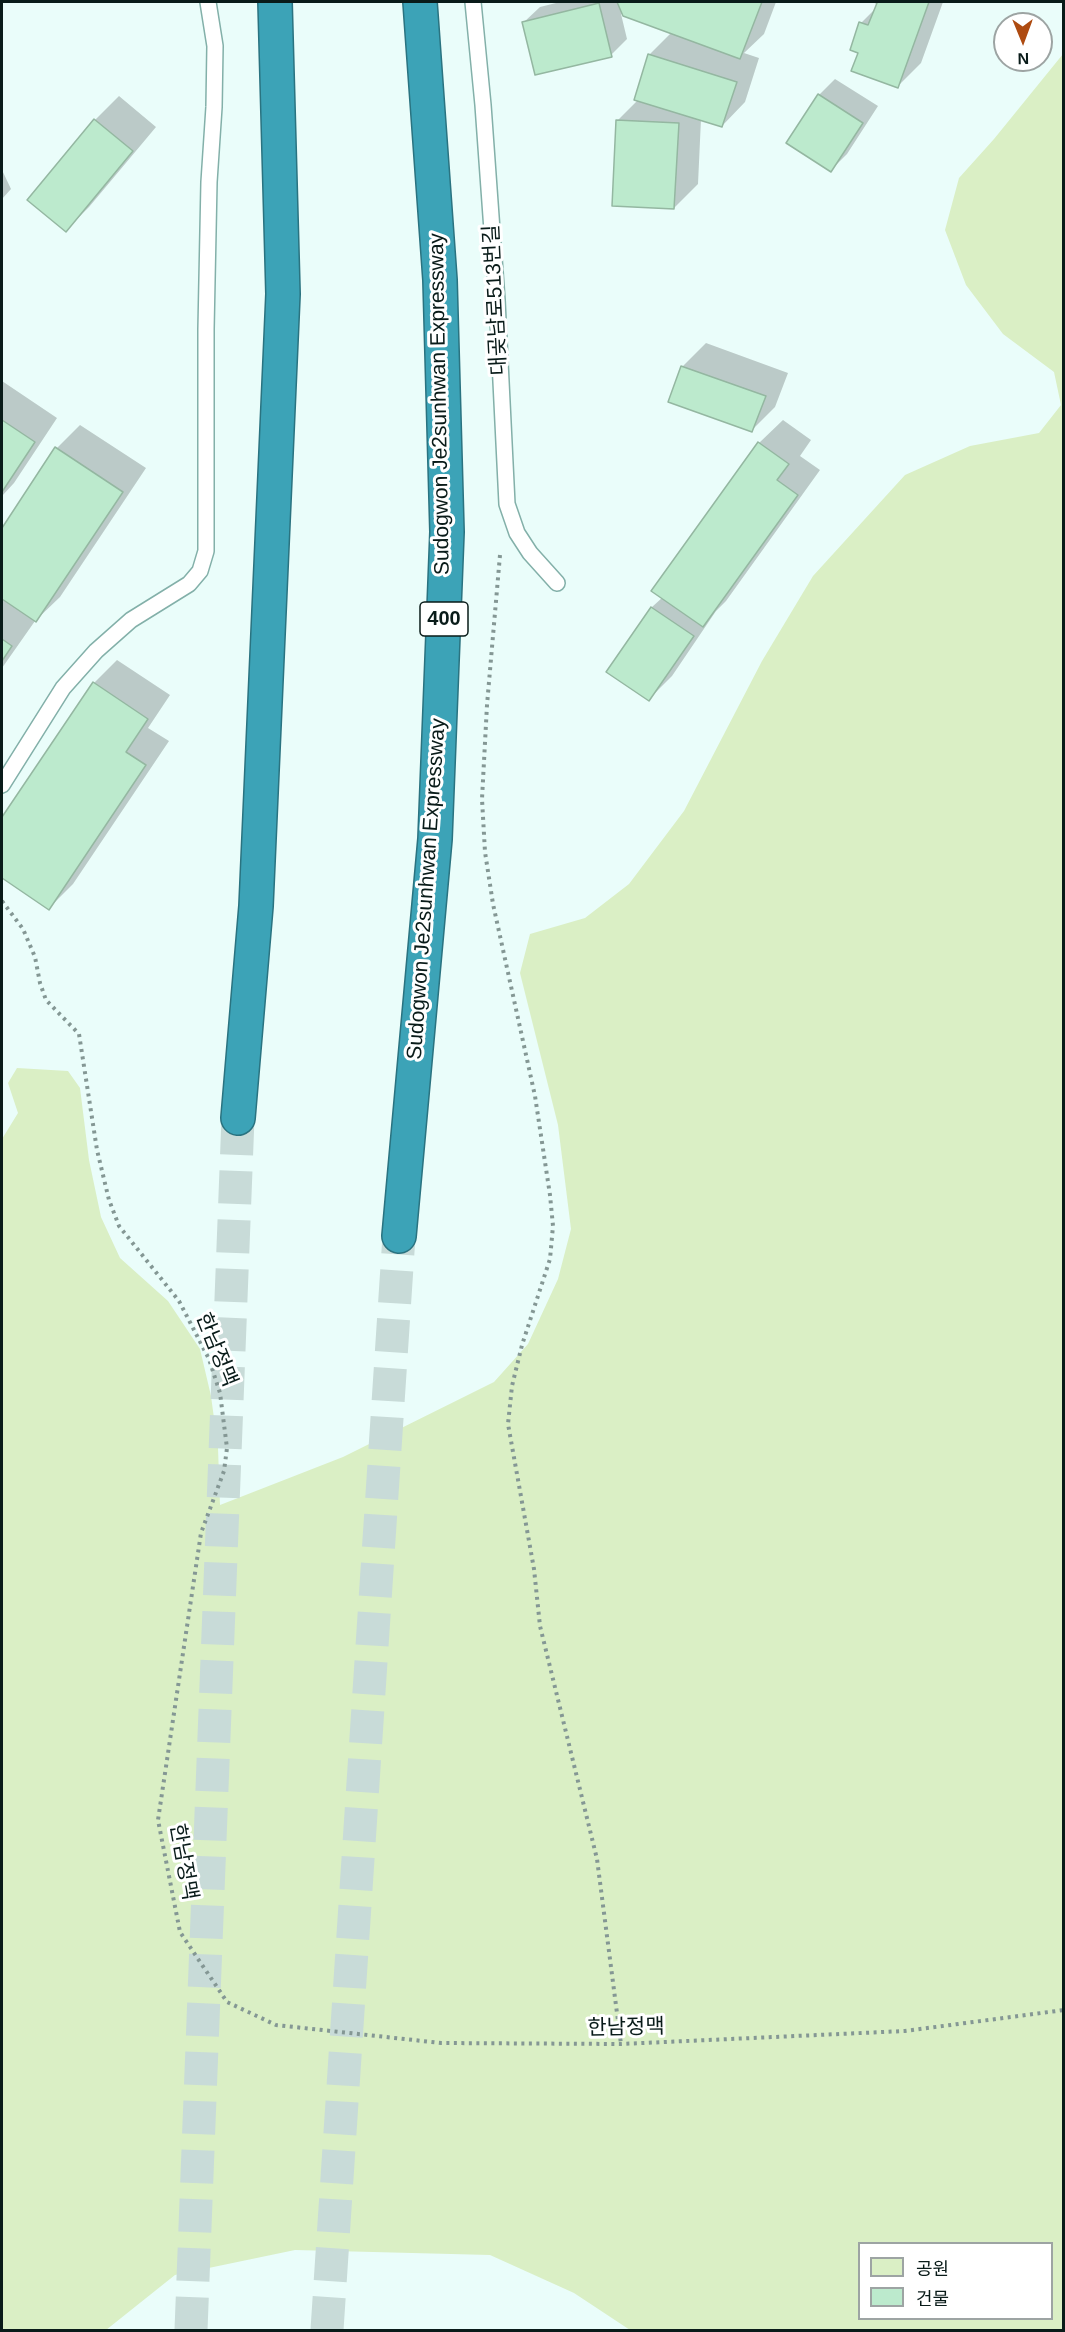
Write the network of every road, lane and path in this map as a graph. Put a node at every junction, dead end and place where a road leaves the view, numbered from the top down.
1 (208, 2) edge
2 (275, 2) edge
3 (420, 2) edge
4 (473, 2) edge
5 (507, 504) junction
6 (557, 582) dead end
7 (2, 785) edge
8 (2, 901) edge
9 (238, 1118) tunnel mouth
10 (399, 1236) tunnel mouth
11 (1064, 2010) edge
12 (621, 2044) junction

1 - 7 lane
2 - 9 highway
3 - 10 highway, Sudogwon Je2sunhwan Expressway / 400
4 - 5 lane, 대곶남로513번길
5 - 6 lane, 대곶남로513번길
5 - 12 path
8 - 12 path, 한남정맥
11 - 12 path, 한남정맥

